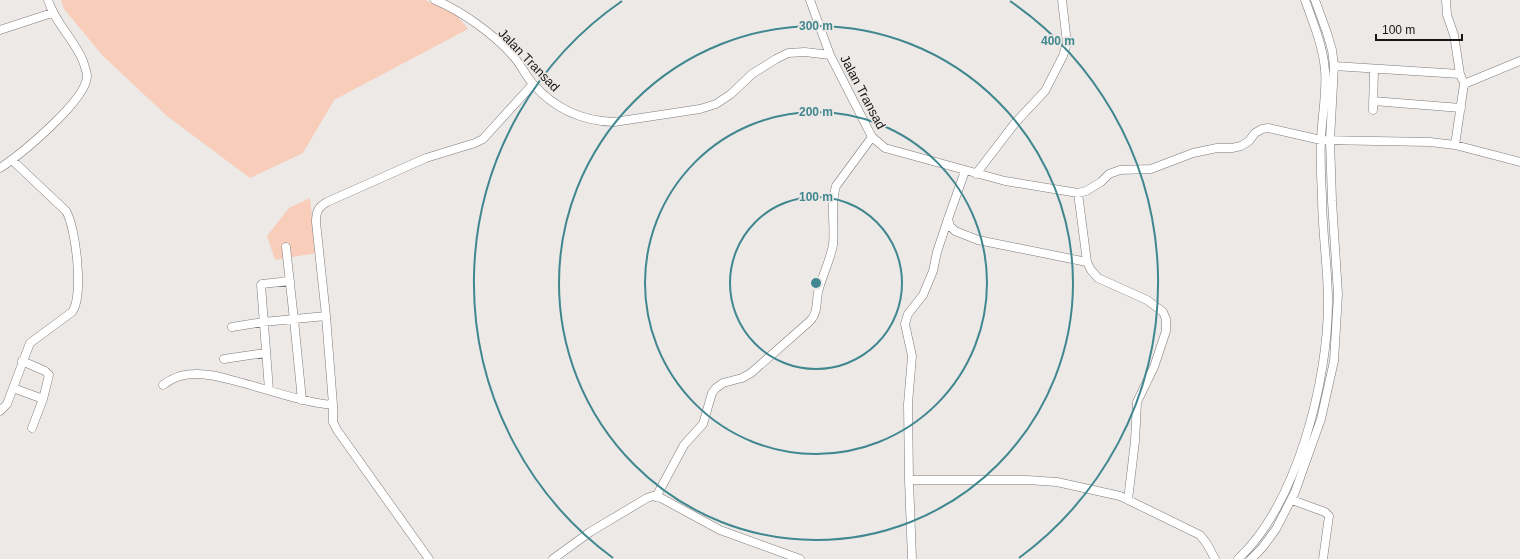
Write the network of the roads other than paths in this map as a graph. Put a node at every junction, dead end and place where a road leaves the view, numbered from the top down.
1 (48, 0) edge
2 (435, 0) edge
3 (810, 0) edge
4 (1062, 0) edge
5 (1305, 0) edge
6 (1315, 0) edge
7 (1446, 0) edge
8 (52, 13) junction
9 (0, 30) edge
10 (830, 55) junction
11 (1520, 61) edge
12 (1334, 66) junction
13 (1374, 69) junction
14 (1460, 74) junction
15 (533, 84) junction
16 (1464, 84) junction
17 (1374, 101) junction
18 (1461, 108) junction
19 (1373, 110) dead end
20 (872, 136) junction
21 (1321, 140) junction
22 (1330, 140) junction
23 (1455, 145) junction
24 (12, 160) junction
25 (1520, 162) edge
26 (0, 168) edge
27 (965, 171) junction
28 (976, 174) junction
29 (1078, 193) junction
30 (948, 219) junction
31 (286, 247) dead end
32 (1087, 262) junction
33 (290, 281) junction
34 (326, 316) junction
35 (294, 320) junction
36 (263, 322) junction
37 (232, 327) dead end
38 (265, 353) junction
39 (224, 359) dead end
40 (22, 361) junction
41 (163, 385) dead end
42 (13, 388) junction
43 (269, 390) junction
44 (43, 399) junction
45 (302, 400) junction
46 (333, 405) junction
47 (0, 411) edge
48 (32, 428) dead end
49 (909, 480) junction
50 (656, 497) junction
51 (1128, 500) junction
52 (1292, 500) junction
53 (430, 559) edge
54 (553, 559) edge
55 (800, 559) edge
56 (912, 559) edge
57 (1215, 559) edge
58 (1238, 559) edge
59 (1251, 559) edge
60 (1324, 559) edge

1 - 8 street
2 - 15 street, Jalan Transad
3 - 10 street
4 - 28 street
5 - 21 street
6 - 12 street
7 - 14 street
8 - 9 street
8 - 24 street
10 - 15 street, Jalan Transad
10 - 20 street, Jalan Transad
11 - 16 street
12 - 13 street
12 - 22 street
13 - 14 street
13 - 17 street
14 - 16 street
15 - 34 street
16 - 18 street
17 - 18 street
17 - 19 street
18 - 23 street
20 - 27 street, Jalan Transad
20 - 50 street
21 - 22 street
21 - 29 street
21 - 58 street
22 - 23 street
22 - 52 street
23 - 25 street
24 - 26 street
24 - 40 street
27 - 28 street, Jalan Transad
27 - 30 street
28 - 29 street, Jalan Transad
29 - 32 street
30 - 32 street
30 - 49 street
31 - 33 street
32 - 51 street
33 - 35 street
33 - 36 street
34 - 35 street
34 - 46 street
35 - 36 street
35 - 45 street
36 - 37 street
36 - 38 street
38 - 39 street
38 - 43 street
40 - 42 street
40 - 44 street
41 - 43 street
42 - 44 street
42 - 47 street
43 - 45 street
44 - 48 street
45 - 46 street
46 - 53 street
49 - 51 street
49 - 56 street
50 - 54 street
50 - 55 street
51 - 57 street
52 - 59 street
52 - 60 street

